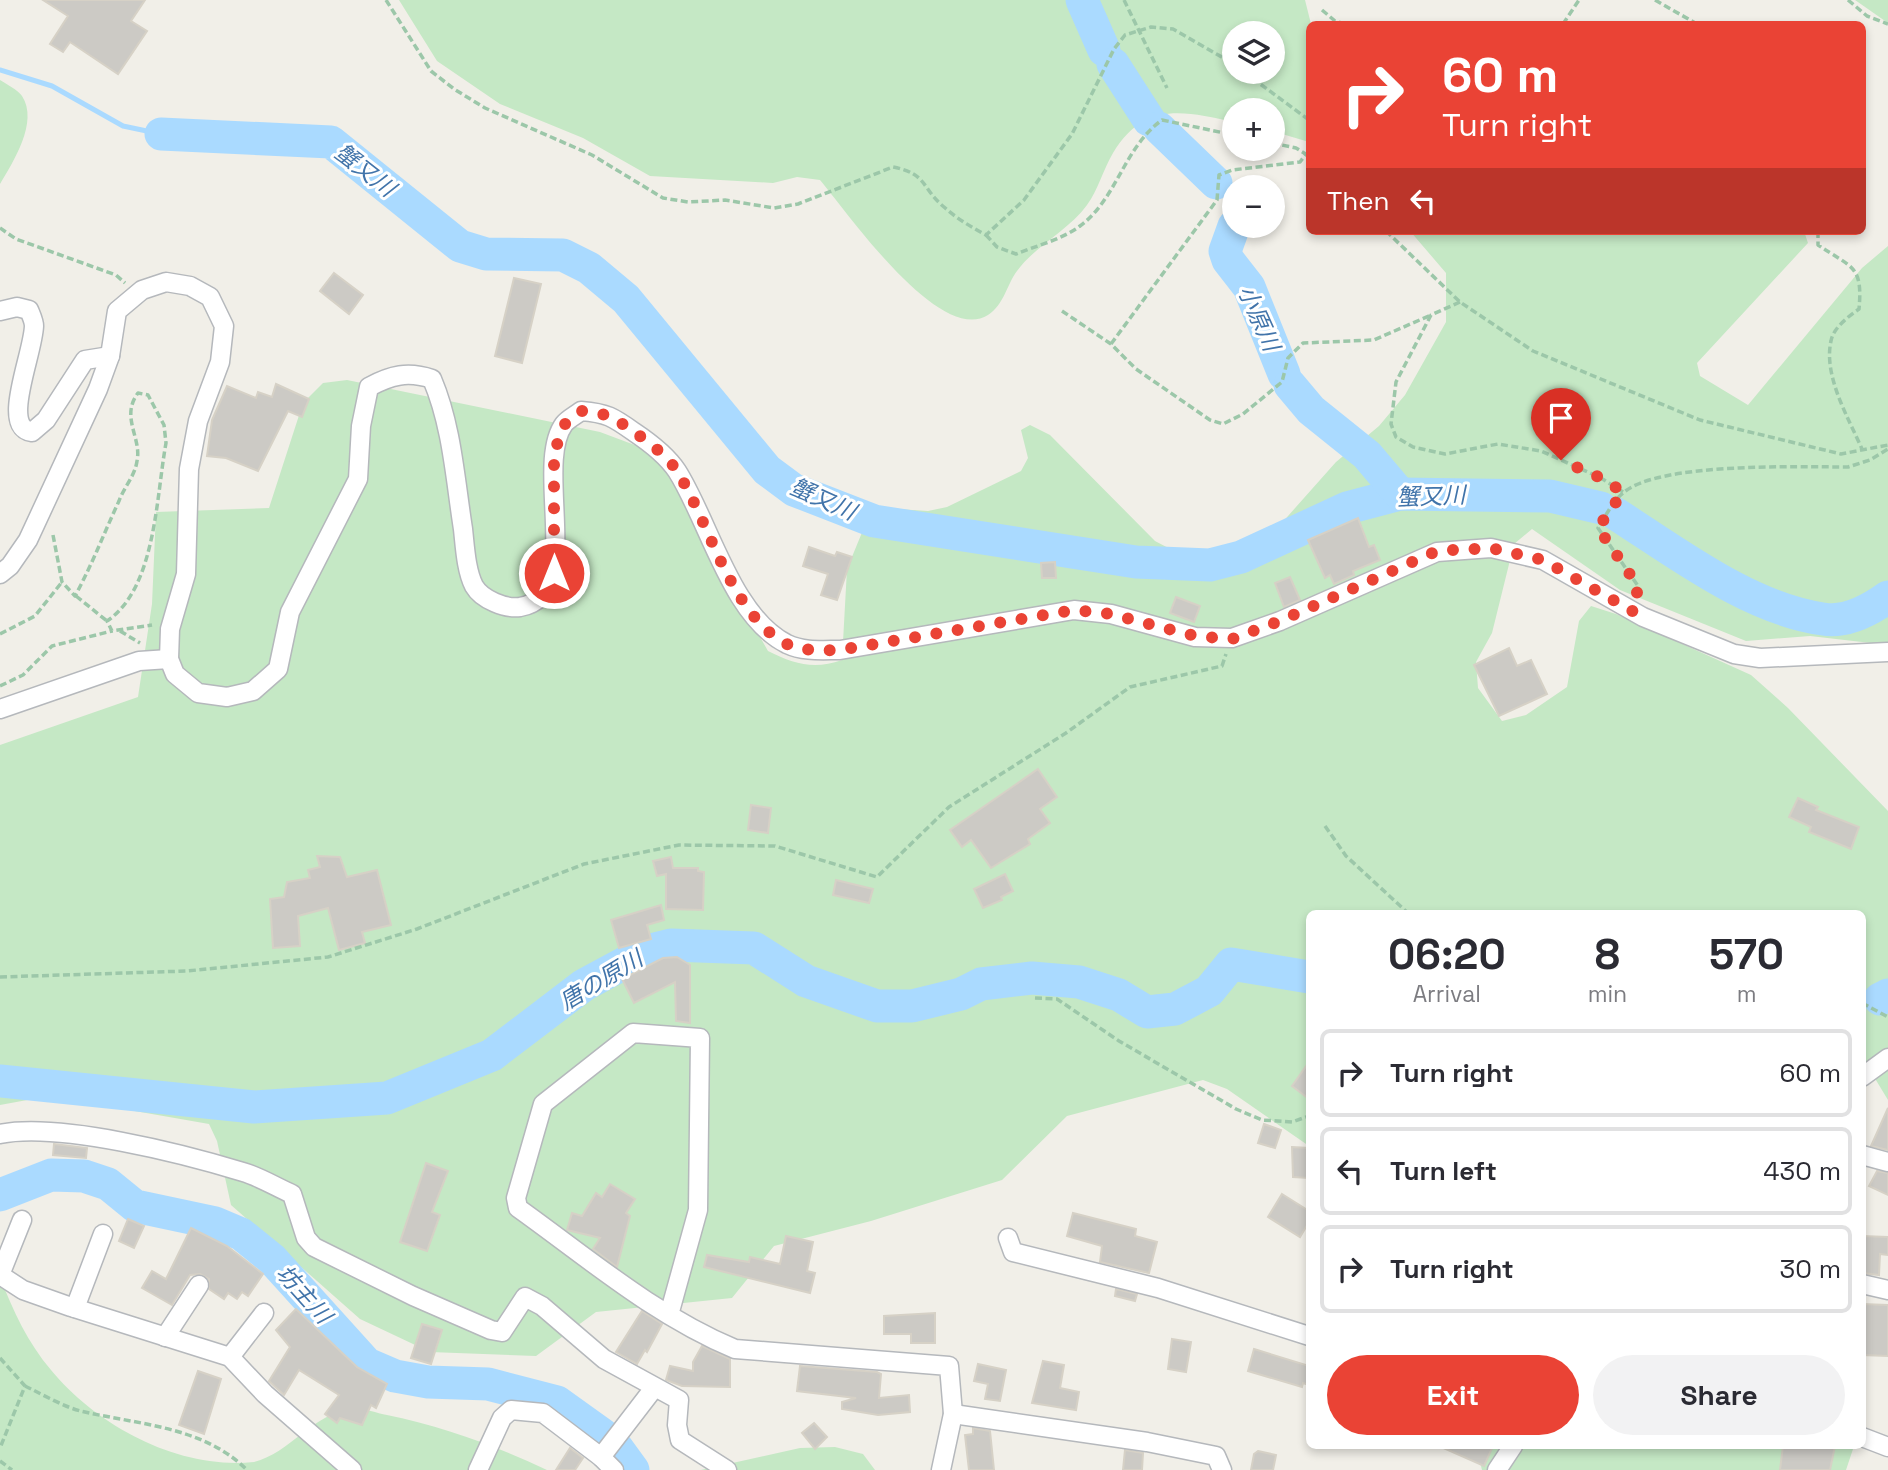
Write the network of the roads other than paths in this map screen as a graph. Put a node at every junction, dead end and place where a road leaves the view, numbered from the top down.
1 (0, 311) edge
2 (110, 356) junction
3 (0, 575) edge
4 (1888, 652) edge
5 (169, 659) junction
6 (0, 709) edge
7 (1888, 1059) edge
8 (1866, 1074) edge
9 (0, 1134) edge
10 (1866, 1156) edge
11 (1888, 1162) edge
12 (22, 1220) dead end
13 (103, 1234) dead end
14 (1008, 1238) dead end
15 (0, 1275) edge
16 (199, 1285) dead end
17 (1866, 1285) edge
18 (1888, 1290) edge
19 (75, 1308) junction
20 (264, 1313) dead end
21 (669, 1315) junction
22 (1306, 1335) edge
23 (165, 1337) junction
24 (230, 1357) junction
25 (654, 1388) junction
26 (953, 1414) junction
27 (1866, 1439) edge
28 (1888, 1447) edge
29 (1511, 1449) edge
30 (601, 1457) junction
31 (352, 1470) edge
32 (478, 1470) edge
33 (614, 1470) edge
34 (727, 1470) edge
35 (942, 1470) edge
36 (1222, 1470) edge
37 (1497, 1470) edge

1 - 2 street
2 - 3 street
2 - 5 street
4 - 5 street
5 - 6 street
7 - 8 street
9 - 25 street
10 - 11 street
12 - 15 street
13 - 19 street
14 - 22 street
15 - 19 street
16 - 23 street
17 - 18 street
19 - 23 street
20 - 24 street
21 - 21 street
21 - 26 street
23 - 24 street
24 - 31 street
25 - 30 street
25 - 34 street
26 - 35 street
26 - 36 street
27 - 28 street
29 - 37 street
30 - 32 street
30 - 33 street

